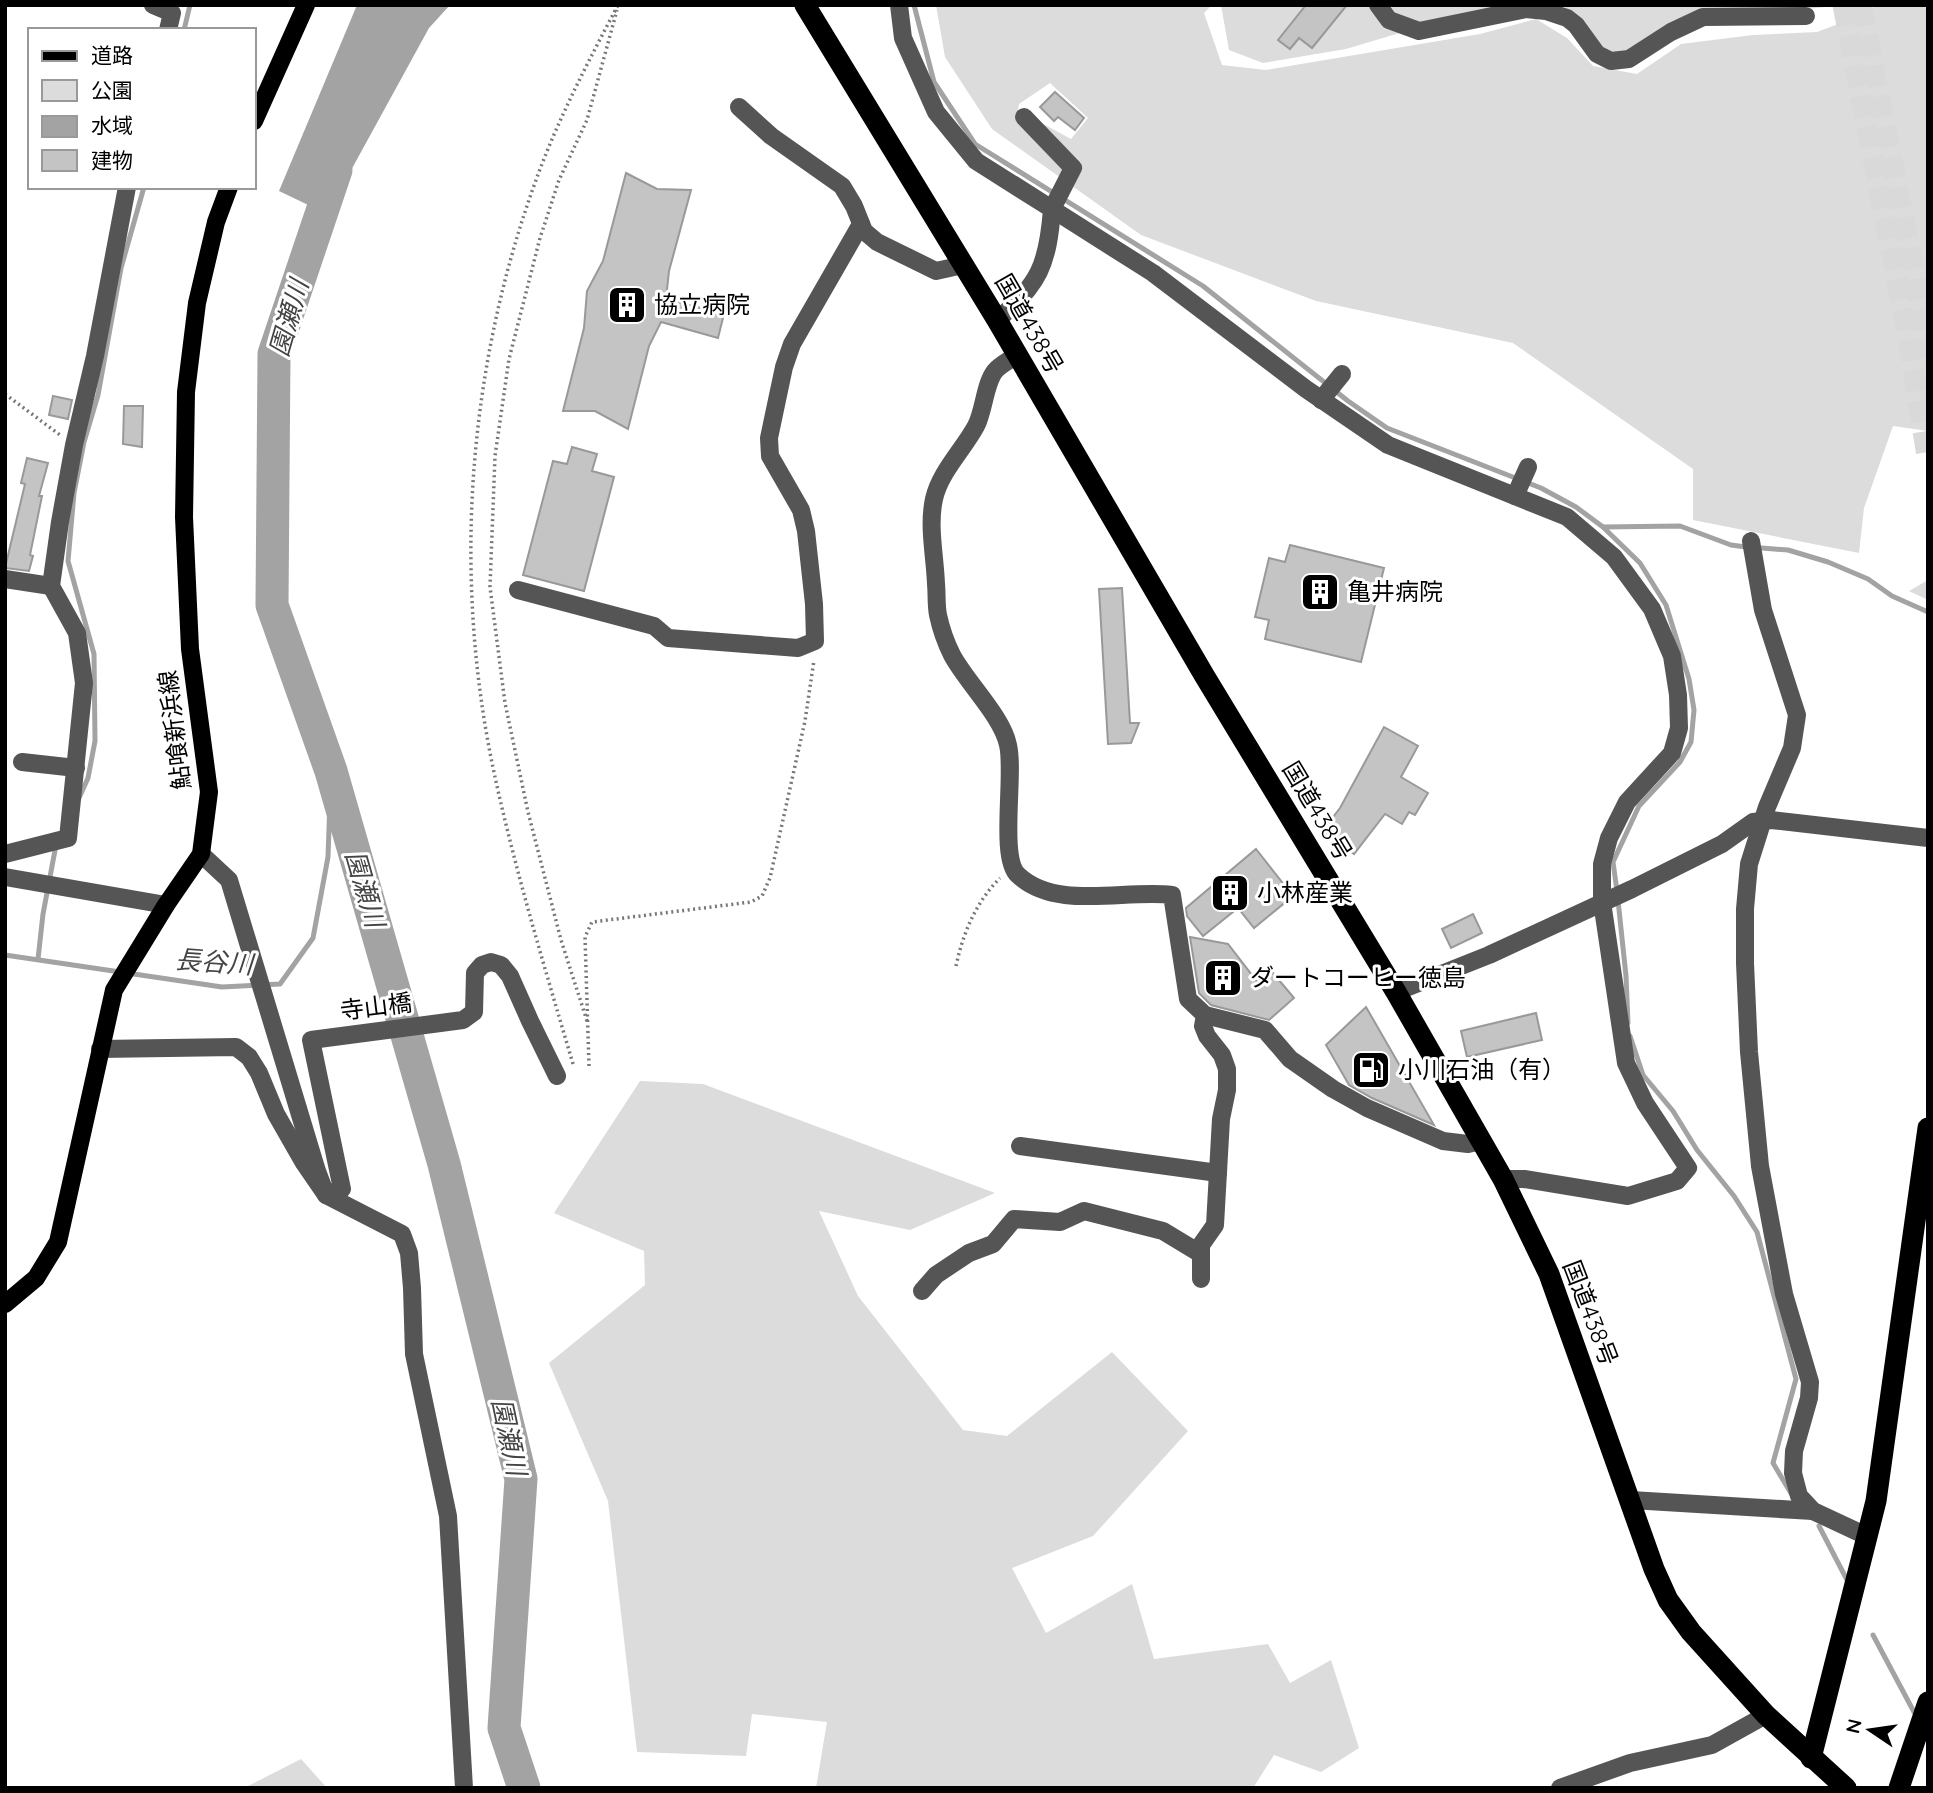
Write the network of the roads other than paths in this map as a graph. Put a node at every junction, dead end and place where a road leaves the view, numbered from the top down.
1 (153, 5) edge
2 (306, 5) edge
3 (805, 5) edge
4 (899, 5) edge
5 (1378, 5) edge
6 (1806, 16) dead end
7 (168, 28) edge
8 (739, 107) dead end
9 (256, 117) edge
10 (1024, 117) dead end
11 (127, 189) edge
12 (228, 189) edge
13 (1054, 206) junction
14 (861, 224) junction
15 (963, 265) junction
16 (997, 320) junction
17 (1017, 355) junction
18 (1342, 374) dead end
19 (1321, 400) junction
20 (1528, 467) dead end
21 (1515, 496) junction
22 (1751, 541) dead end
23 (5, 579) edge
24 (51, 586) junction
25 (518, 590) dead end
26 (22, 762) dead end
27 (76, 768) junction
28 (1762, 821) junction
29 (1928, 838) edge
30 (5, 854) edge
31 (201, 854) junction
32 (5, 877) edge
33 (1602, 902) junction
34 (166, 905) junction
35 (1396, 992) junction
36 (1205, 1015) junction
37 (100, 1049) junction
38 (558, 1076) dead end
39 (1928, 1128) edge
40 (1481, 1141) junction
41 (1020, 1146) dead end
42 (1217, 1173) junction
43 (1503, 1179) junction
44 (326, 1195) junction
45 (1201, 1254) junction
46 (1201, 1279) dead end
47 (922, 1291) dead end
48 (5, 1304) edge
49 (1631, 1500) junction
50 (1813, 1511) junction
51 (1850, 1529) dead end
52 (1928, 1702) edge
53 (1766, 1715) junction
54 (1811, 1758) junction
55 (464, 1788) edge
56 (1560, 1788) edge
57 (1846, 1788) edge
58 (1899, 1788) edge

1 - 7 street
2 - 9 main road
3 - 15 highway, 国道438号
4 - 13 street
5 - 6 street
8 - 14 street
10 - 13 street
11 - 24 street
12 - 31 main road, 鮎喰新浜線
13 - 16 street
13 - 19 street
14 - 15 street
14 - 25 street
15 - 16 highway, 国道438号
16 - 17 highway, 国道438号
17 - 35 highway, 国道438号
17 - 36 street
18 - 19 street
19 - 21 street
20 - 21 street
21 - 33 street
22 - 28 street
23 - 24 street
24 - 27 street
26 - 27 street
27 - 30 street
28 - 29 street
28 - 33 street
28 - 50 street
31 - 34 main road, 鮎喰新浜線
31 - 44 street
32 - 34 street
33 - 35 street
33 - 43 street
34 - 37 main road, 鮎喰新浜線
35 - 40 highway, 国道438号
36 - 40 street
36 - 42 street
37 - 44 street
37 - 48 main road, 鮎喰新浜線
38 - 44 street, 寺山橋
39 - 54 highway
40 - 43 highway, 国道438号
41 - 42 street
42 - 45 street
43 - 49 highway, 国道438号
44 - 55 street
45 - 46 street
45 - 47 street
49 - 50 street
49 - 53 highway, 国道438号
50 - 51 street
52 - 58 highway
53 - 54 highway, 国道438号
53 - 56 street
54 - 57 highway, 国道438号

